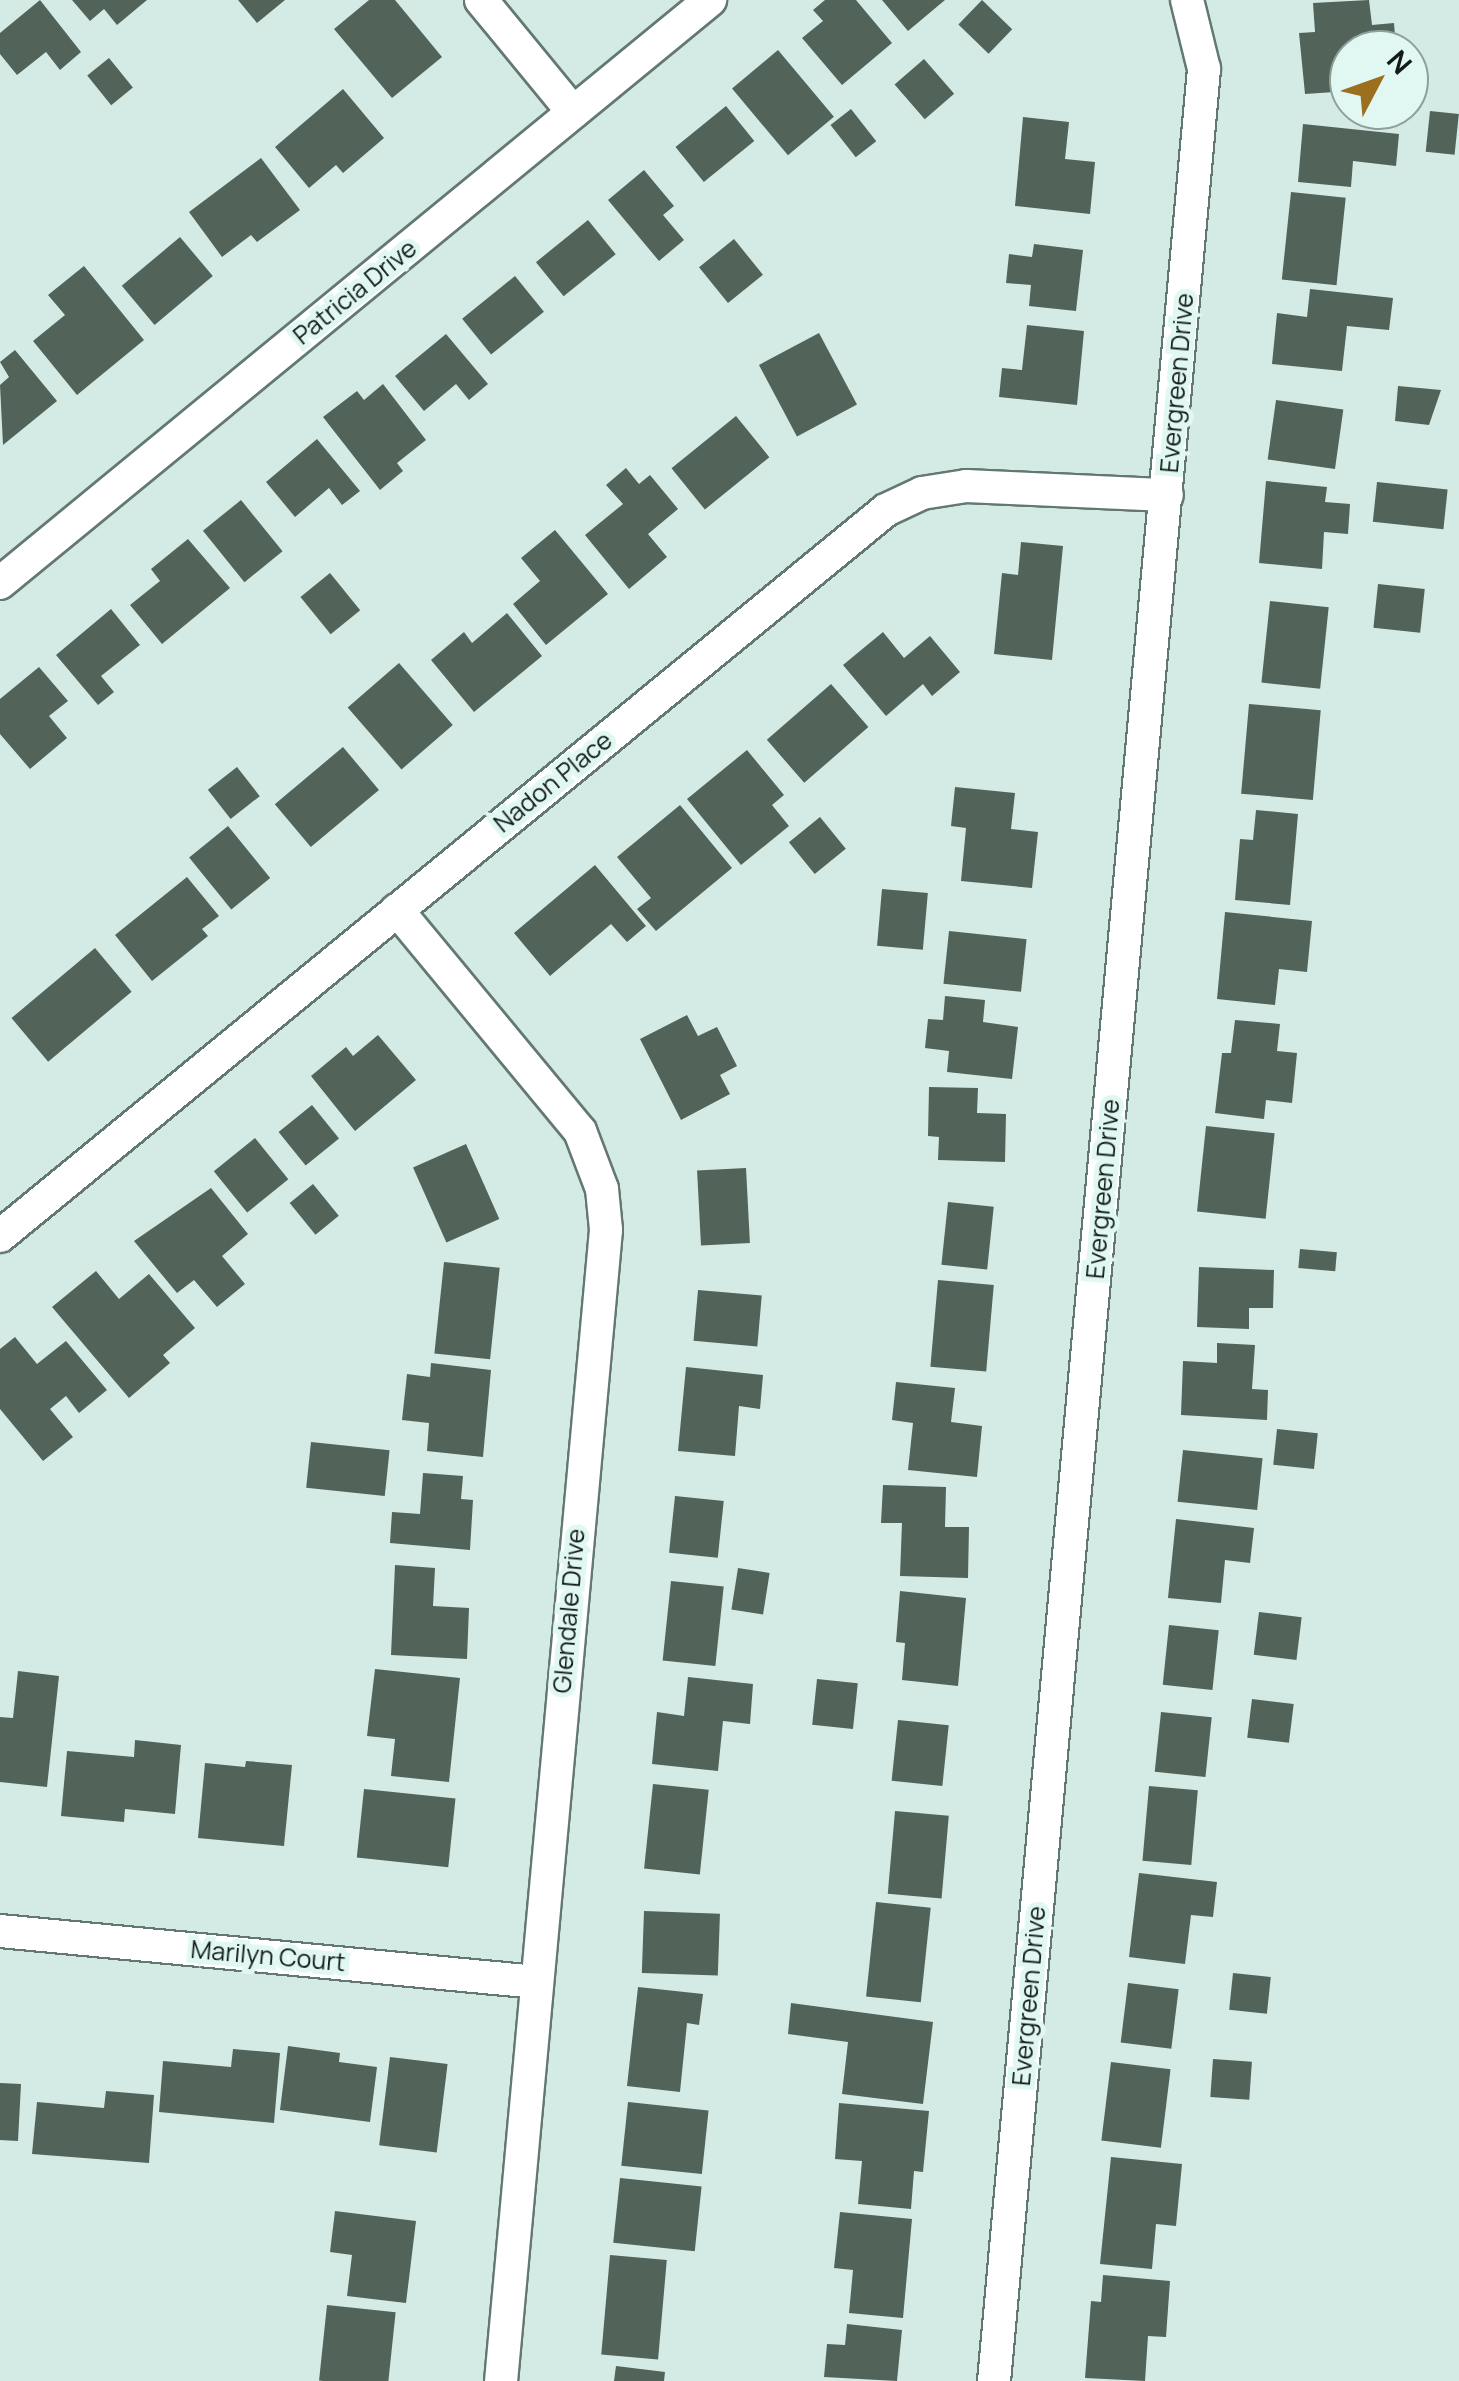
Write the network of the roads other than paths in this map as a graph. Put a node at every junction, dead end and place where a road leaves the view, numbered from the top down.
1 (481, 0) edge
2 (710, 0) edge
3 (1187, 0) edge
4 (573, 112) junction
5 (1168, 495) junction
6 (0, 583) edge
7 (397, 910) junction
8 (0, 1236) edge
9 (0, 1931) edge
10 (537, 1982) junction
11 (502, 2381) edge
12 (994, 2381) edge

1 - 4 street
2 - 4 street, Patricia Drive
3 - 5 street, Evergreen Drive
4 - 6 street, Patricia Drive
5 - 7 street, Nadon Place
5 - 12 street, Evergreen Drive
7 - 8 street, Nadon Place
7 - 10 street, Glendale Drive
9 - 10 street, Marilyn Court
10 - 11 street, Glendale Drive

